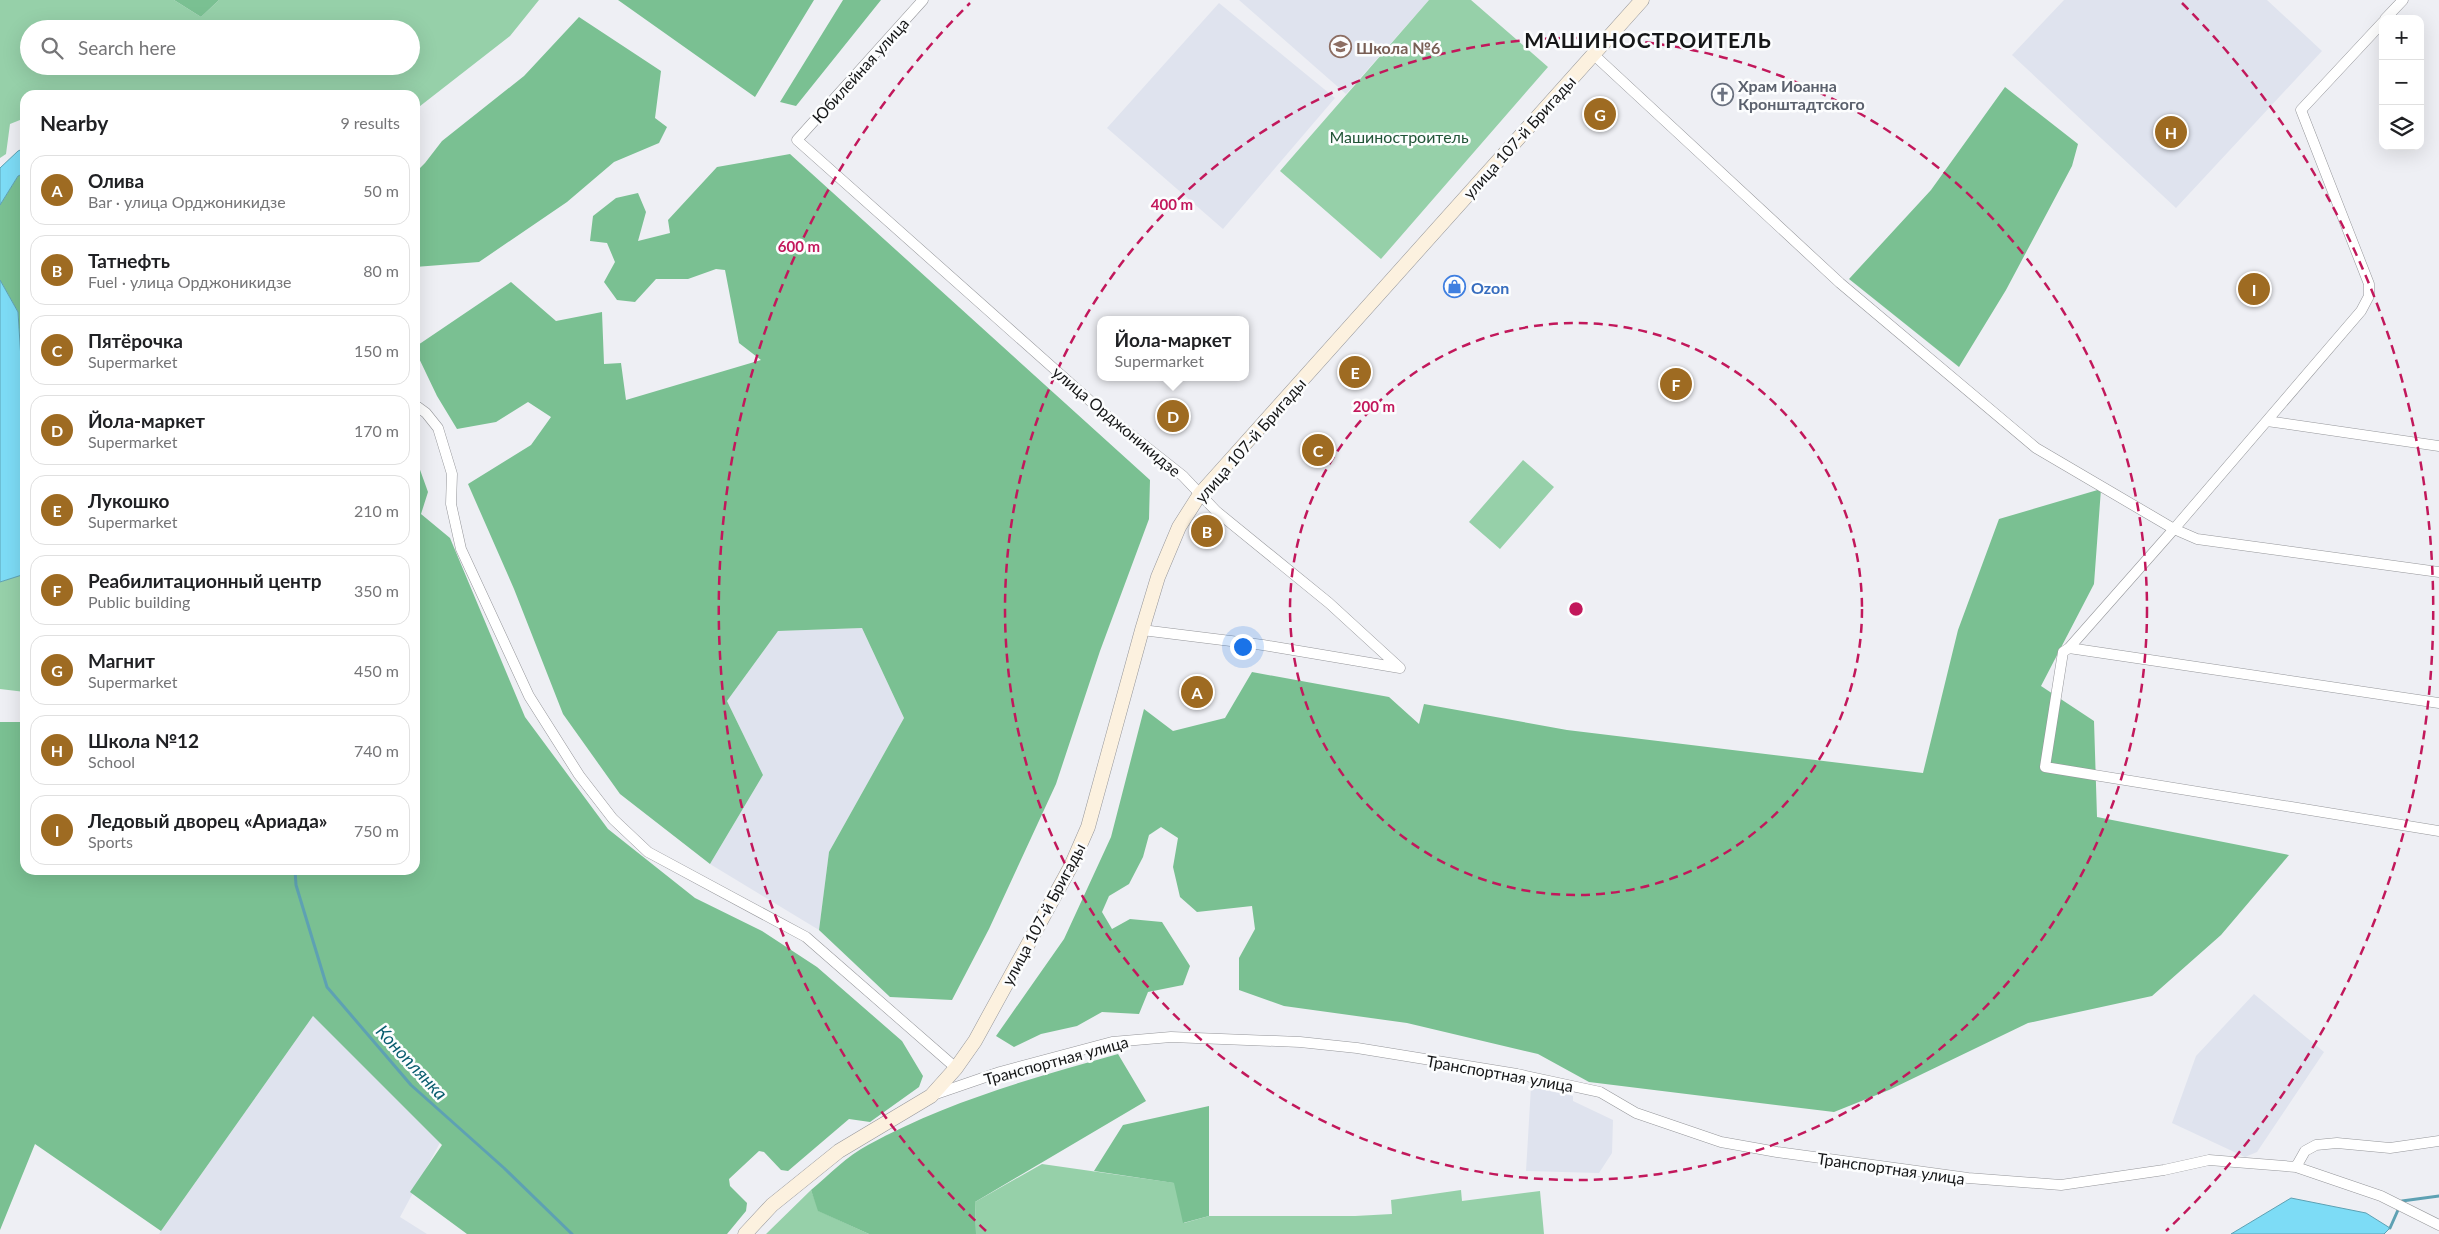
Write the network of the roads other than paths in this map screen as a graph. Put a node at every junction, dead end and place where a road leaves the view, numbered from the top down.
1 (923, 0) edge
2 (1642, 0) edge
3 (2403, 0) edge
4 (2389, 15) edge
5 (2379, 26) edge
6 (1593, 54) junction
7 (797, 140) joint
8 (420, 409) edge
9 (2267, 421) junction
10 (2439, 446) edge
11 (1200, 494) junction
12 (2174, 529) junction
13 (2439, 572) edge
14 (1142, 630) junction
15 (2069, 648) junction
16 (2439, 703) edge
17 (2439, 830) edge
18 (956, 1068) junction
19 (931, 1096) junction
20 (2439, 1141) edge
21 (2296, 1167) junction
22 (2439, 1225) edge
23 (745, 1234) edge

1 - 7 street, Юбилейная улица
2 - 6 main road, улица 107-й Бригады
3 - 4 street
5 - 9 street
6 - 11 main road, улица 107-й Бригады
6 - 12 street
7 - 11 street, улица Орджоникидзе
8 - 18 street
9 - 10 street
9 - 12 street
11 - 14 main road, улица 107-й Бригады
11 - 14 street, улица Орджоникидзе
12 - 13 street
12 - 15 street
14 - 18 main road, улица 107-й Бригады
15 - 16 street
15 - 17 street
18 - 19 main road, улица 107-й Бригады
19 - 21 street, Транспортная улица
19 - 23 main road, Транспортная улица
20 - 21 street
21 - 22 street, Транспортная улица

